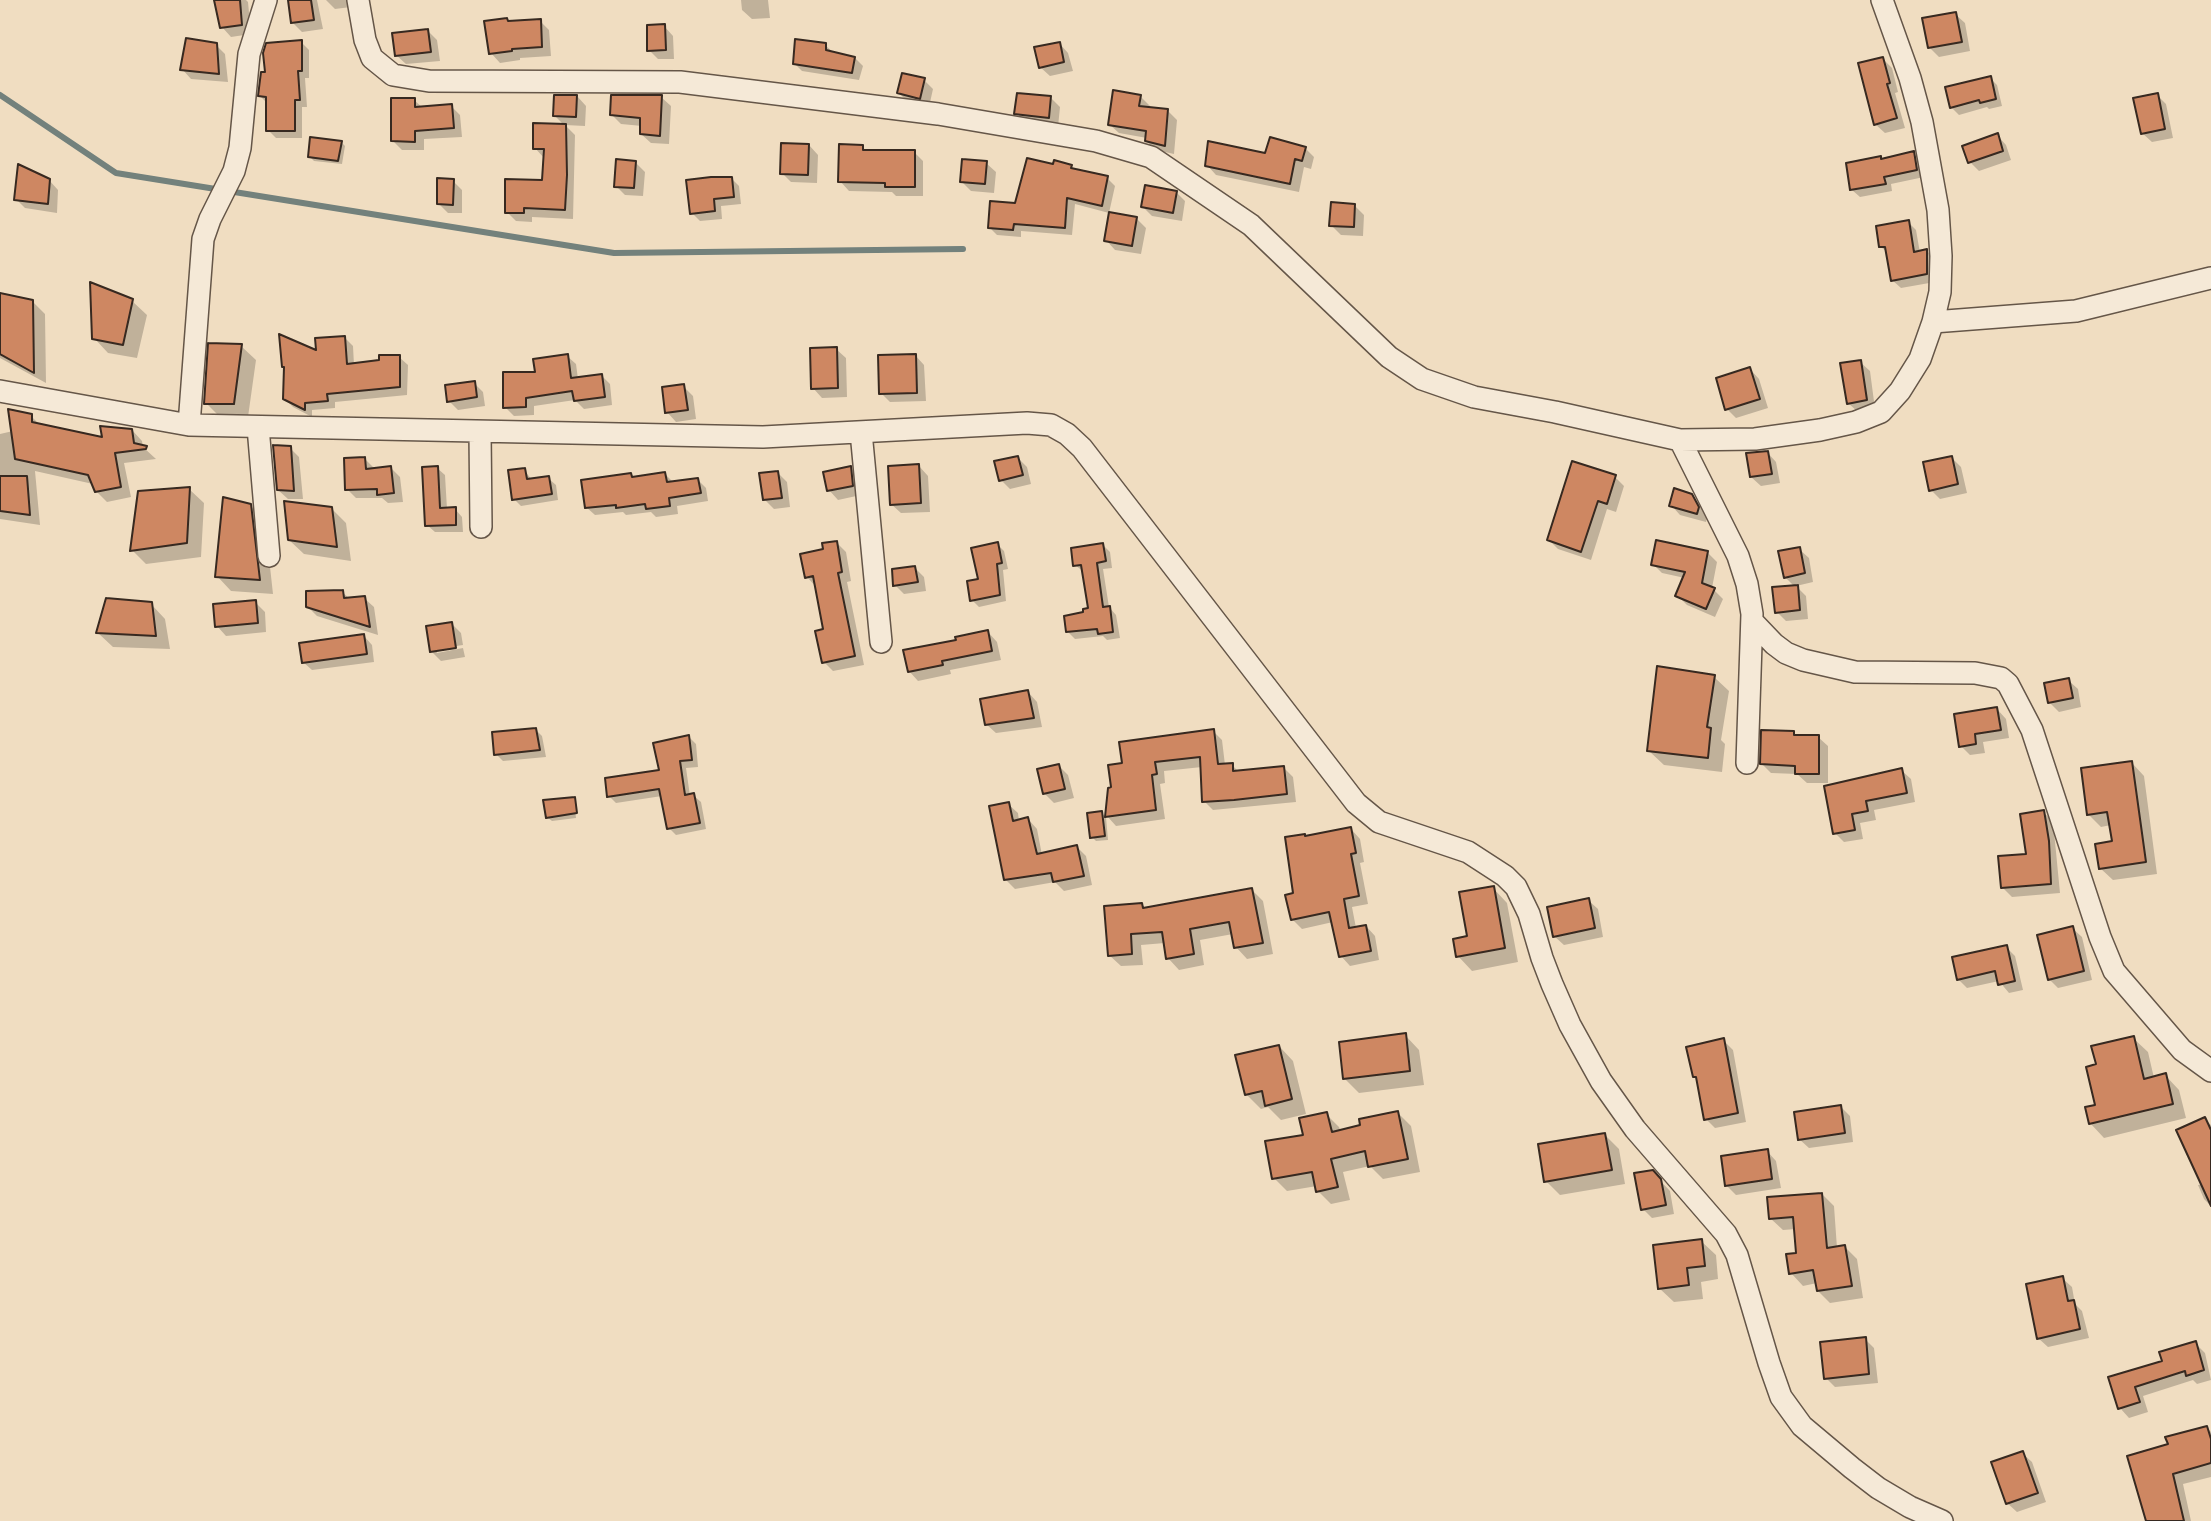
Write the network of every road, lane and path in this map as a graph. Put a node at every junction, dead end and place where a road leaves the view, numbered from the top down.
1 (265, 0) edge
2 (358, 0) edge
3 (1882, 0) edge
4 (2211, 278) edge
5 (1933, 322) junction
6 (0, 391) edge
7 (189, 425) junction
8 (258, 427) junction
9 (480, 432) junction
10 (860, 432) junction
11 (1680, 440) junction
12 (481, 527) dead end
13 (269, 556) dead end
14 (1752, 621) junction
15 (881, 642) dead end
16 (1747, 763) dead end
17 (2211, 1071) edge
18 (1942, 1521) edge

1 - 7 street
2 - 11 street
3 - 5 street
4 - 5 street
5 - 11 street
6 - 7 street
7 - 8 street
8 - 9 street
8 - 13 street
9 - 10 street
9 - 12 street
10 - 15 street
10 - 18 street
11 - 14 street
14 - 16 street
14 - 17 street

